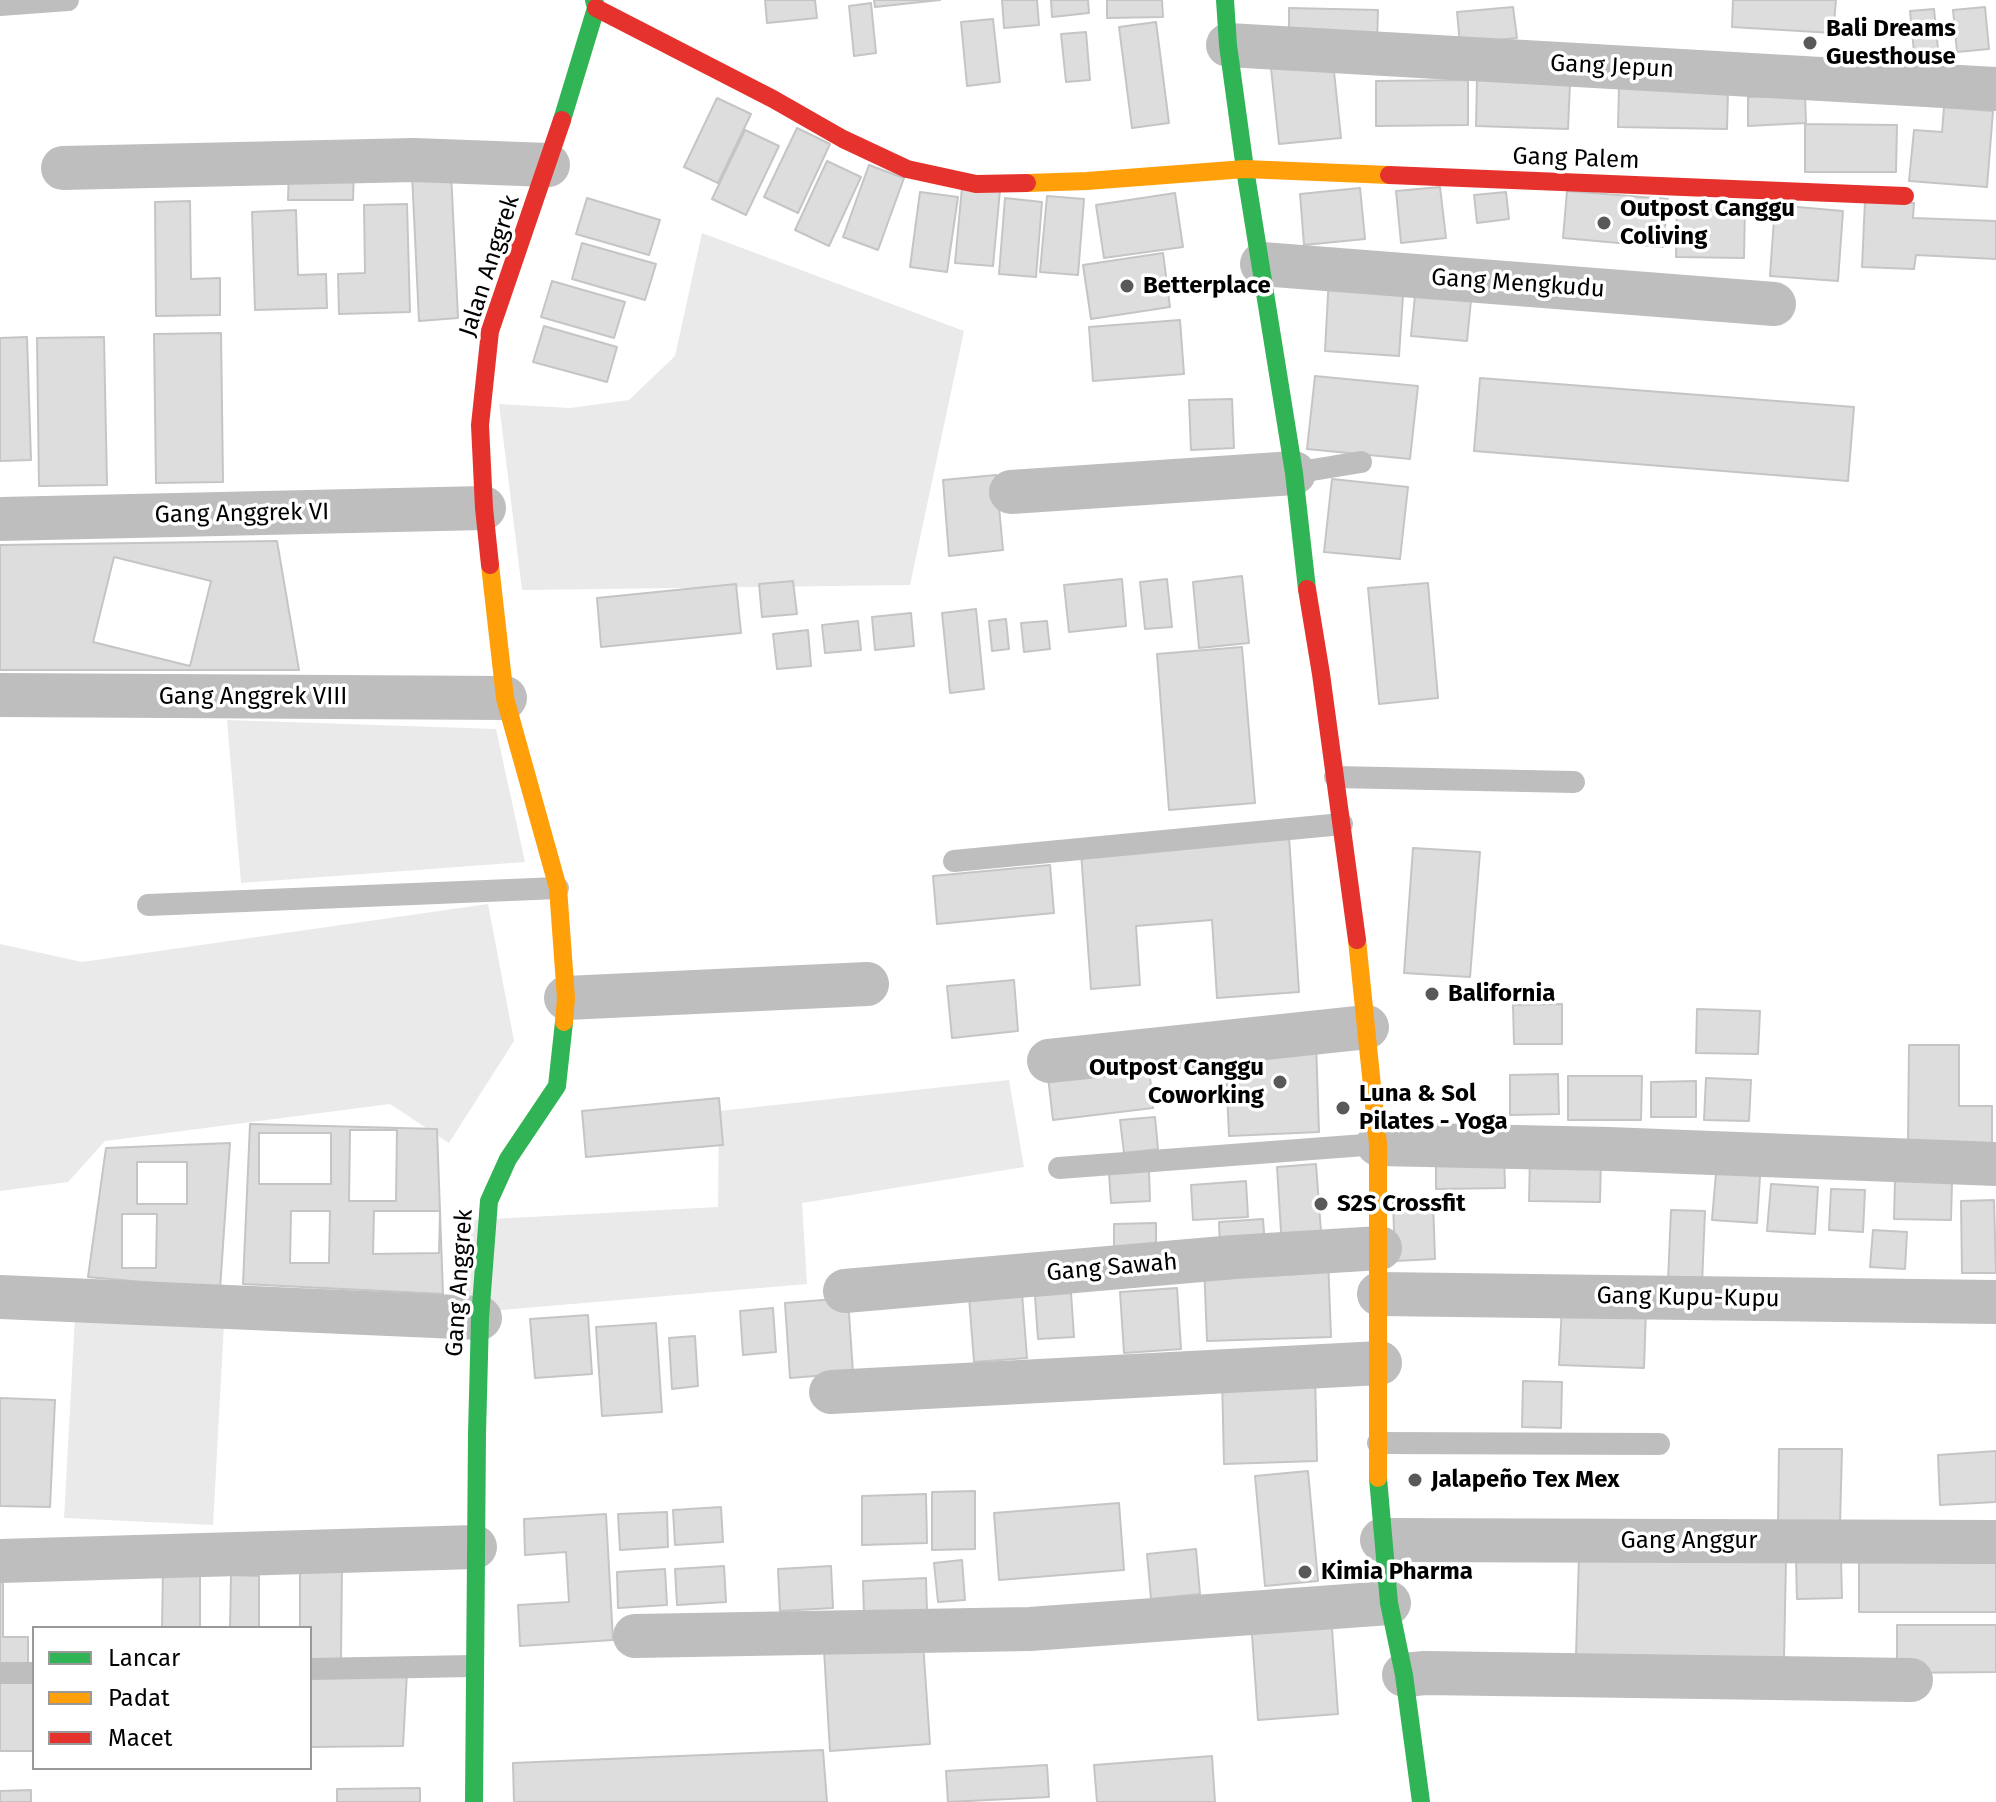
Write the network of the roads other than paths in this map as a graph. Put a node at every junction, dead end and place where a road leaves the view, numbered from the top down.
1 (68, 0) edge
2 (1225, 0) edge
3 (595, 4) edge
4 (0, 5) edge
5 (1228, 45) junction
6 (1996, 89) edge
7 (548, 165) junction
8 (63, 168) dead end
9 (1245, 169) junction
10 (1905, 196) dead end
11 (1262, 264) junction
12 (1774, 304) dead end
13 (1361, 462) dead end
14 (1294, 473) junction
15 (1011, 492) dead end
16 (484, 508) junction
17 (0, 519) edge
18 (0, 695) edge
19 (505, 698) junction
20 (1335, 777) junction
21 (1574, 782) dead end
22 (1342, 824) junction
23 (954, 861) dead end
24 (558, 888) junction
25 (148, 905) dead end
26 (867, 984) dead end
27 (566, 998) junction
28 (1367, 1027) junction
29 (1049, 1061) dead end
30 (1378, 1144) junction
31 (1996, 1164) edge
32 (1059, 1168) dead end
33 (1380, 1248) junction
34 (845, 1291) dead end
35 (1379, 1294) junction
36 (0, 1297) edge
37 (1996, 1302) edge
38 (480, 1318) junction
39 (1380, 1363) junction
40 (831, 1392) dead end
41 (1378, 1443) junction
42 (1659, 1444) dead end
43 (1382, 1540) junction
44 (1996, 1542) edge
45 (475, 1547) junction
46 (0, 1561) edge
47 (1389, 1603) junction
48 (635, 1636) dead end
49 (473, 1666) junction
50 (312, 1669) edge
51 (0, 1673) edge
52 (32, 1673) edge
53 (1404, 1675) junction
54 (1911, 1680) dead end
55 (474, 1802) edge
56 (1421, 1802) edge

1 - 4 lane
2 - 5 street
3 - 7 street, Jalan Anggrek
3 - 9 street, Gang Palem
5 - 6 street, Gang Jepun
5 - 9 street
7 - 8 street
7 - 16 street, Jalan Anggrek
9 - 10 street, Gang Palem
9 - 11 street
11 - 12 street, Gang Mengkudu
11 - 14 street
13 - 14 lane
14 - 15 street
14 - 20 street
16 - 17 street, Gang Anggrek VI
16 - 19 street, Jalan Anggrek
18 - 19 street, Gang Anggrek VIII
19 - 24 street, Gang Anggrek
20 - 21 lane
20 - 22 street
22 - 23 lane
22 - 28 street
24 - 25 lane
24 - 27 street, Gang Anggrek
26 - 27 street
27 - 38 street, Gang Anggrek
28 - 29 street
28 - 30 street
30 - 31 street
30 - 32 lane
30 - 33 street
33 - 34 street, Gang Sawah
33 - 35 street
35 - 37 street, Gang Kupu-Kupu
35 - 39 street
36 - 38 street
38 - 45 street, Gang Anggrek
39 - 40 street
39 - 41 street
41 - 42 lane
41 - 43 street
43 - 44 street, Gang Anggur
43 - 47 street
45 - 46 street
45 - 49 street, Gang Anggrek
47 - 48 street
47 - 53 street
49 - 50 lane
49 - 55 street, Gang Anggrek
51 - 52 lane
53 - 54 street
53 - 56 street

